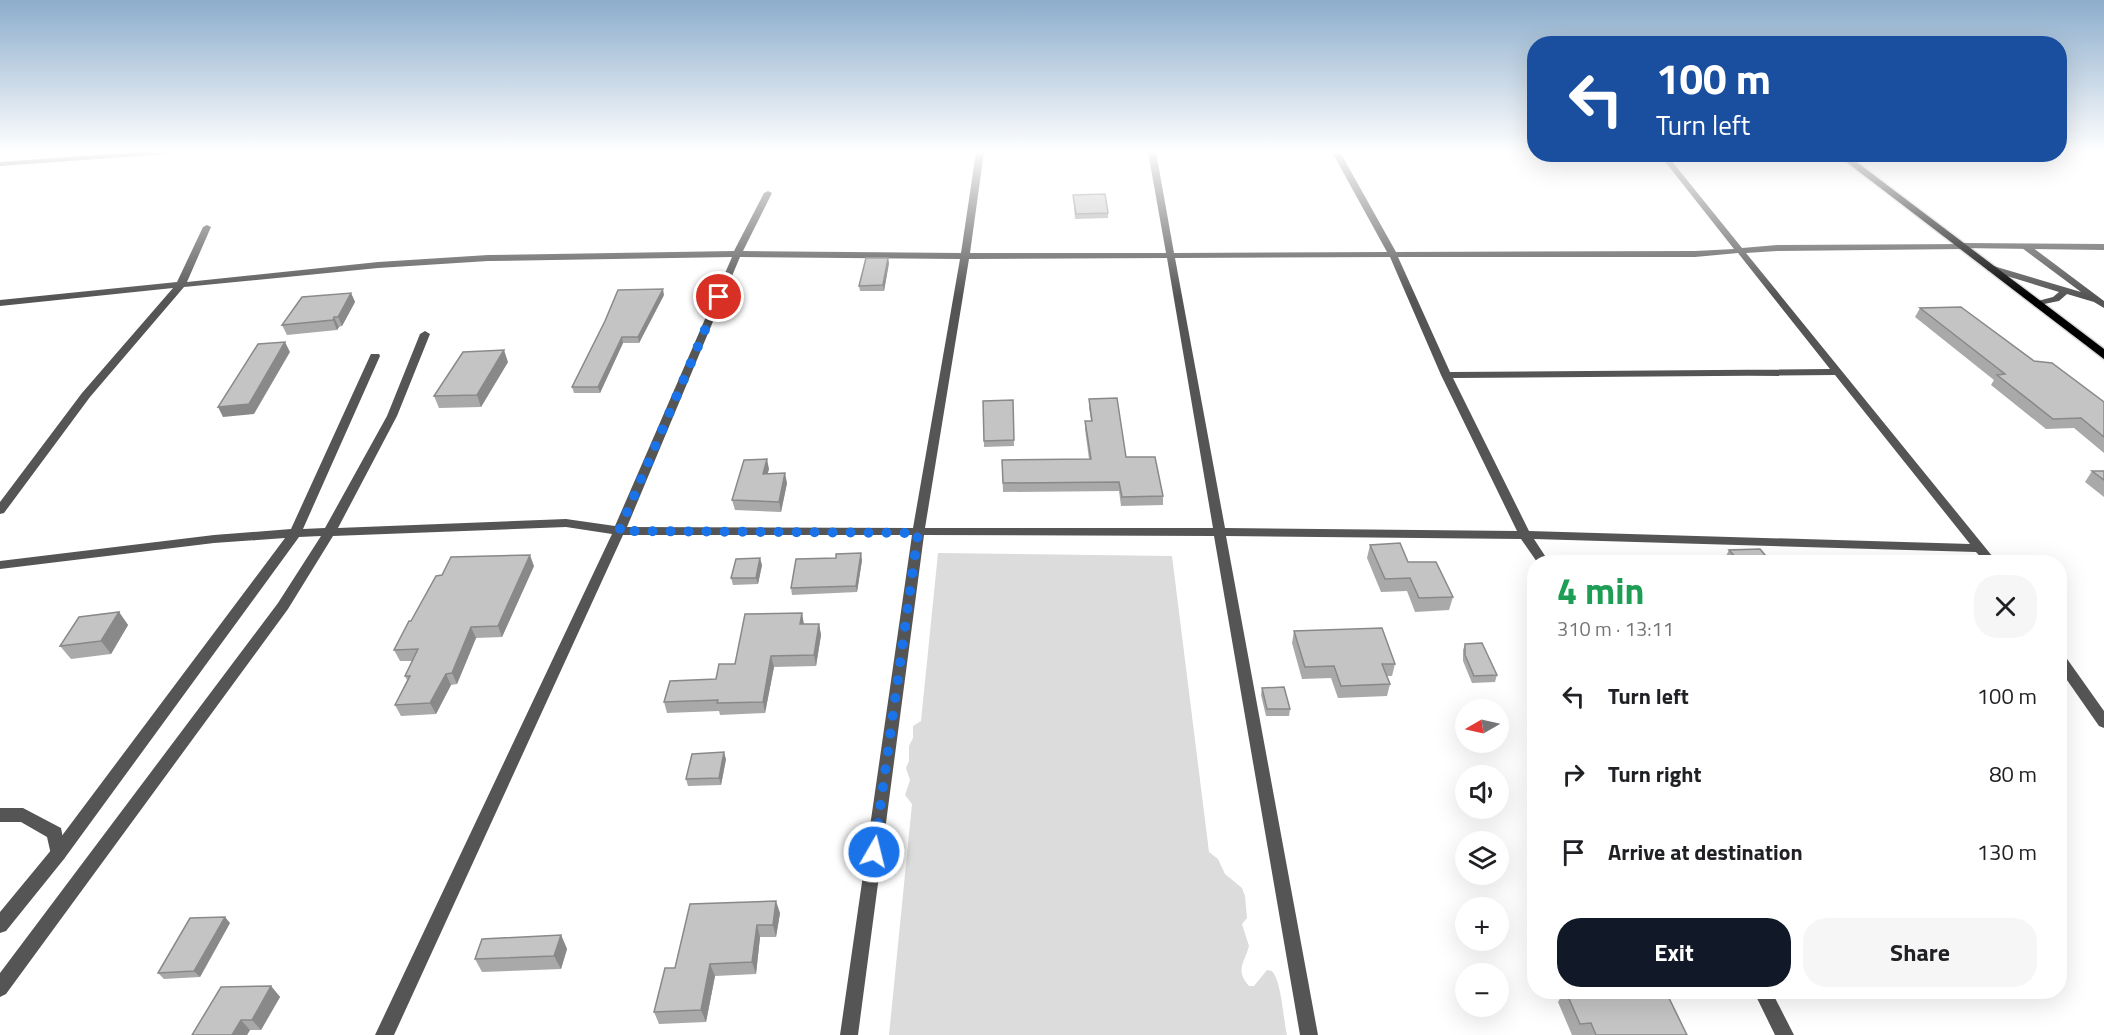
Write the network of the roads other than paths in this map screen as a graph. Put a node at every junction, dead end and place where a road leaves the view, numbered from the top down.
1 (764, 200) edge
2 (973, 200) edge
3 (1161, 200) edge
4 (1363, 200) edge
5 (1698, 200) edge
6 (1901, 200) edge
7 (207, 228) dead end
8 (1962, 246) junction
9 (2025, 246) junction
10 (2104, 247) edge
11 (1738, 251) junction
12 (1392, 253) junction
13 (737, 254) junction
14 (1171, 255) junction
15 (965, 256) junction
16 (1990, 268) junction
17 (180, 286) junction
18 (2066, 290) junction
19 (2101, 302) edge
20 (0, 303) edge
21 (2037, 304) junction
22 (425, 334) dead end
23 (2104, 354) edge
24 (375, 356) dead end
25 (1839, 372) junction
26 (1446, 375) junction
27 (0, 510) edge
28 (330, 531) junction
29 (619, 531) junction
30 (1220, 532) junction
31 (295, 533) junction
32 (918, 533) junction
33 (1525, 535) junction
34 (1980, 548) junction
35 (1538, 555) edge
36 (1986, 555) edge
37 (0, 565) edge
38 (2067, 670) edge
39 (2104, 722) edge
40 (0, 815) edge
41 (57, 854) junction
42 (0, 925) edge
43 (0, 988) edge
44 (1767, 999) edge
45 (384, 1035) edge
46 (849, 1035) edge
47 (1309, 1035) edge
48 (1785, 1035) edge

1 - 13 street
2 - 15 street
3 - 14 street
4 - 12 street
5 - 11 street
6 - 8 main road
7 - 17 street
8 - 9 street
8 - 11 street
8 - 16 main road
9 - 10 street
9 - 19 street
11 - 12 street
11 - 25 street
12 - 14 street
12 - 26 street
13 - 15 street
13 - 17 street
13 - 29 street
14 - 15 street
14 - 30 street
15 - 32 street
16 - 18 street
16 - 21 main road
17 - 20 street
17 - 27 street
18 - 19 street
18 - 21 street
21 - 23 main road
22 - 28 street
24 - 31 street
25 - 26 street
25 - 34 street
26 - 33 street
28 - 29 street
28 - 31 street
28 - 43 street
29 - 32 street
29 - 45 street
30 - 32 street
30 - 33 street
30 - 47 street
31 - 37 street
31 - 41 street
32 - 46 street
33 - 34 street
33 - 35 street
34 - 36 street
38 - 39 street
40 - 41 street
41 - 42 street
44 - 48 street

